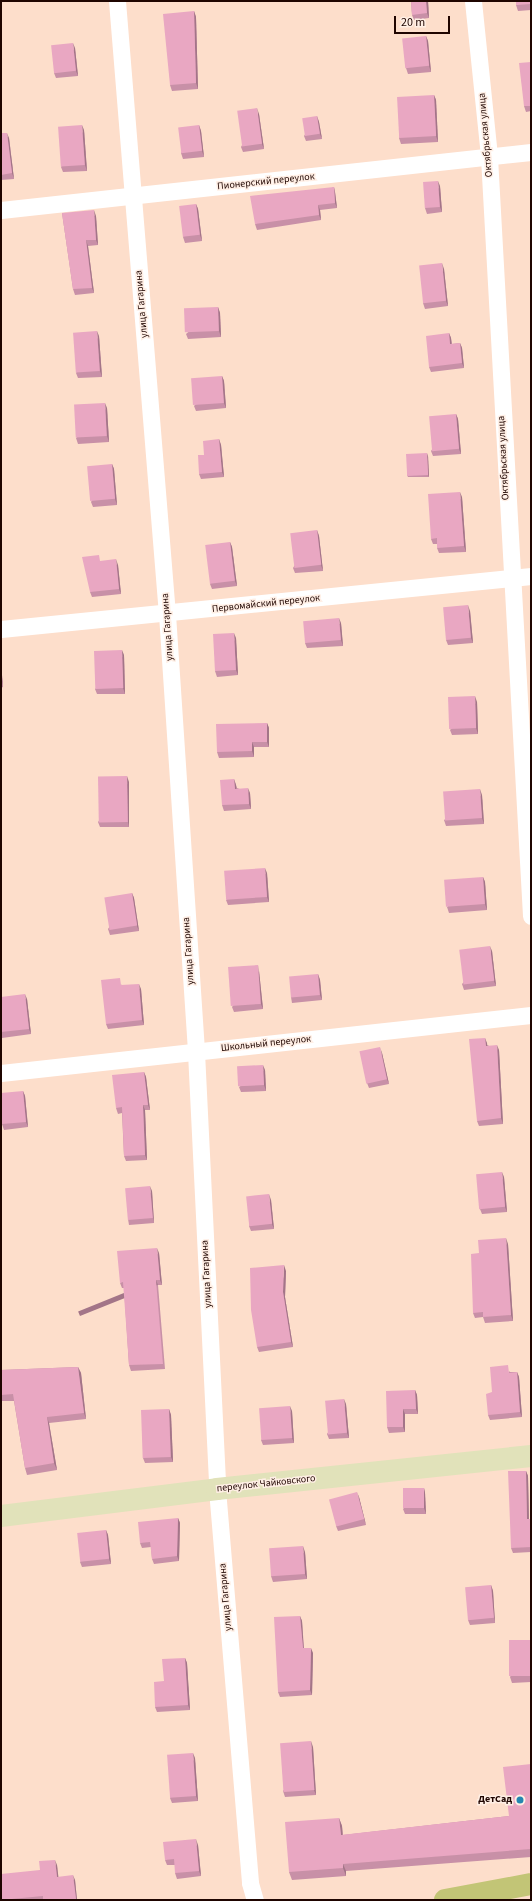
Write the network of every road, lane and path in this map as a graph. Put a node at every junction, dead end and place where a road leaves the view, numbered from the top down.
1 (117, 1) edge
2 (473, 1) edge
3 (531, 152) edge
4 (489, 157) junction
5 (134, 197) junction
6 (1, 210) edge
7 (531, 576) edge
8 (511, 578) junction
9 (167, 614) junction
10 (1, 630) edge
11 (531, 916) edge
12 (531, 1016) edge
13 (196, 1052) junction
14 (1, 1073) edge
15 (531, 1456) edge
16 (217, 1489) junction
17 (1, 1516) edge
18 (531, 1884) edge
19 (255, 1900) edge
20 (445, 1900) edge

1 - 5 street, улица Гагарина
2 - 4 street, Октябрьская улица
3 - 4 street, Пионерский переулок
4 - 5 street, Пионерский переулок
4 - 8 street, Октябрьская улица
5 - 6 street, Пионерский переулок
5 - 9 street, улица Гагарина
7 - 8 street, Первомайский переулок
8 - 9 street, Первомайский переулок
8 - 11 street, Октябрьская улица
9 - 10 street, Первомайский переулок
9 - 13 street, улица Гагарина
12 - 13 street, Школьный переулок
13 - 14 street, Школьный переулок
13 - 16 street, улица Гагарина
15 - 16 street, переулок Чайковского
16 - 17 street, переулок Чайковского
16 - 19 street, улица Гагарина
18 - 20 main road

